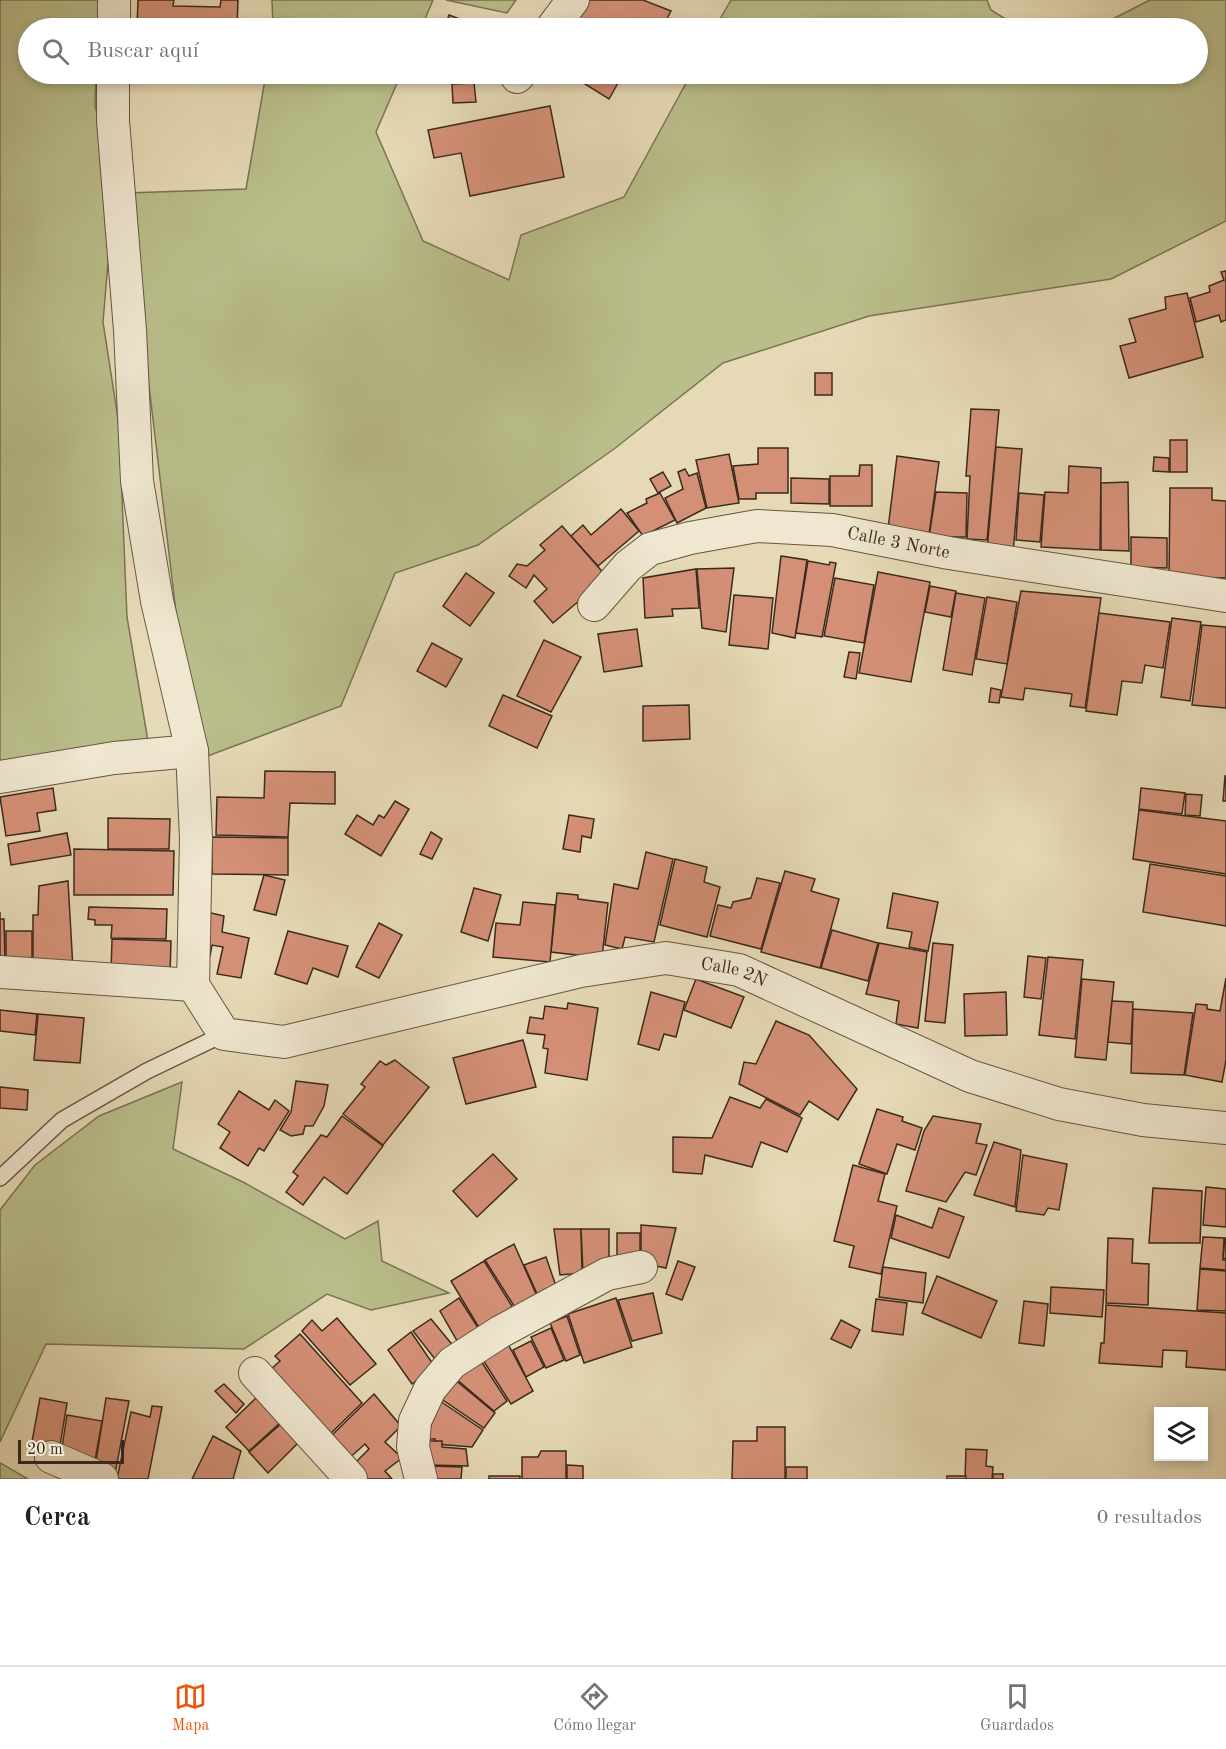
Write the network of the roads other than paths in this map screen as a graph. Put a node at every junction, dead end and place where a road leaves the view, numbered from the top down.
1 (114, 0) edge
2 (573, 0) edge
3 (114, 18) edge
4 (560, 18) edge
5 (113, 84) edge
6 (1226, 596) edge
7 (594, 605) dead end
8 (192, 751) junction
9 (0, 777) edge
10 (0, 972) edge
11 (193, 985) junction
12 (225, 1034) junction
13 (1226, 1128) edge
14 (0, 1178) edge
15 (641, 1267) dead end
16 (255, 1373) dead end
17 (51, 1457) dead end
18 (102, 1479) edge
19 (351, 1479) edge
20 (421, 1479) edge

1 - 3 street
2 - 4 street
5 - 8 street
6 - 7 street, Calle 3 Norte
8 - 9 street
8 - 11 street
10 - 11 street
11 - 12 street
12 - 13 street, Calle 2N
12 - 14 lane
15 - 20 street
16 - 19 street
17 - 18 street

